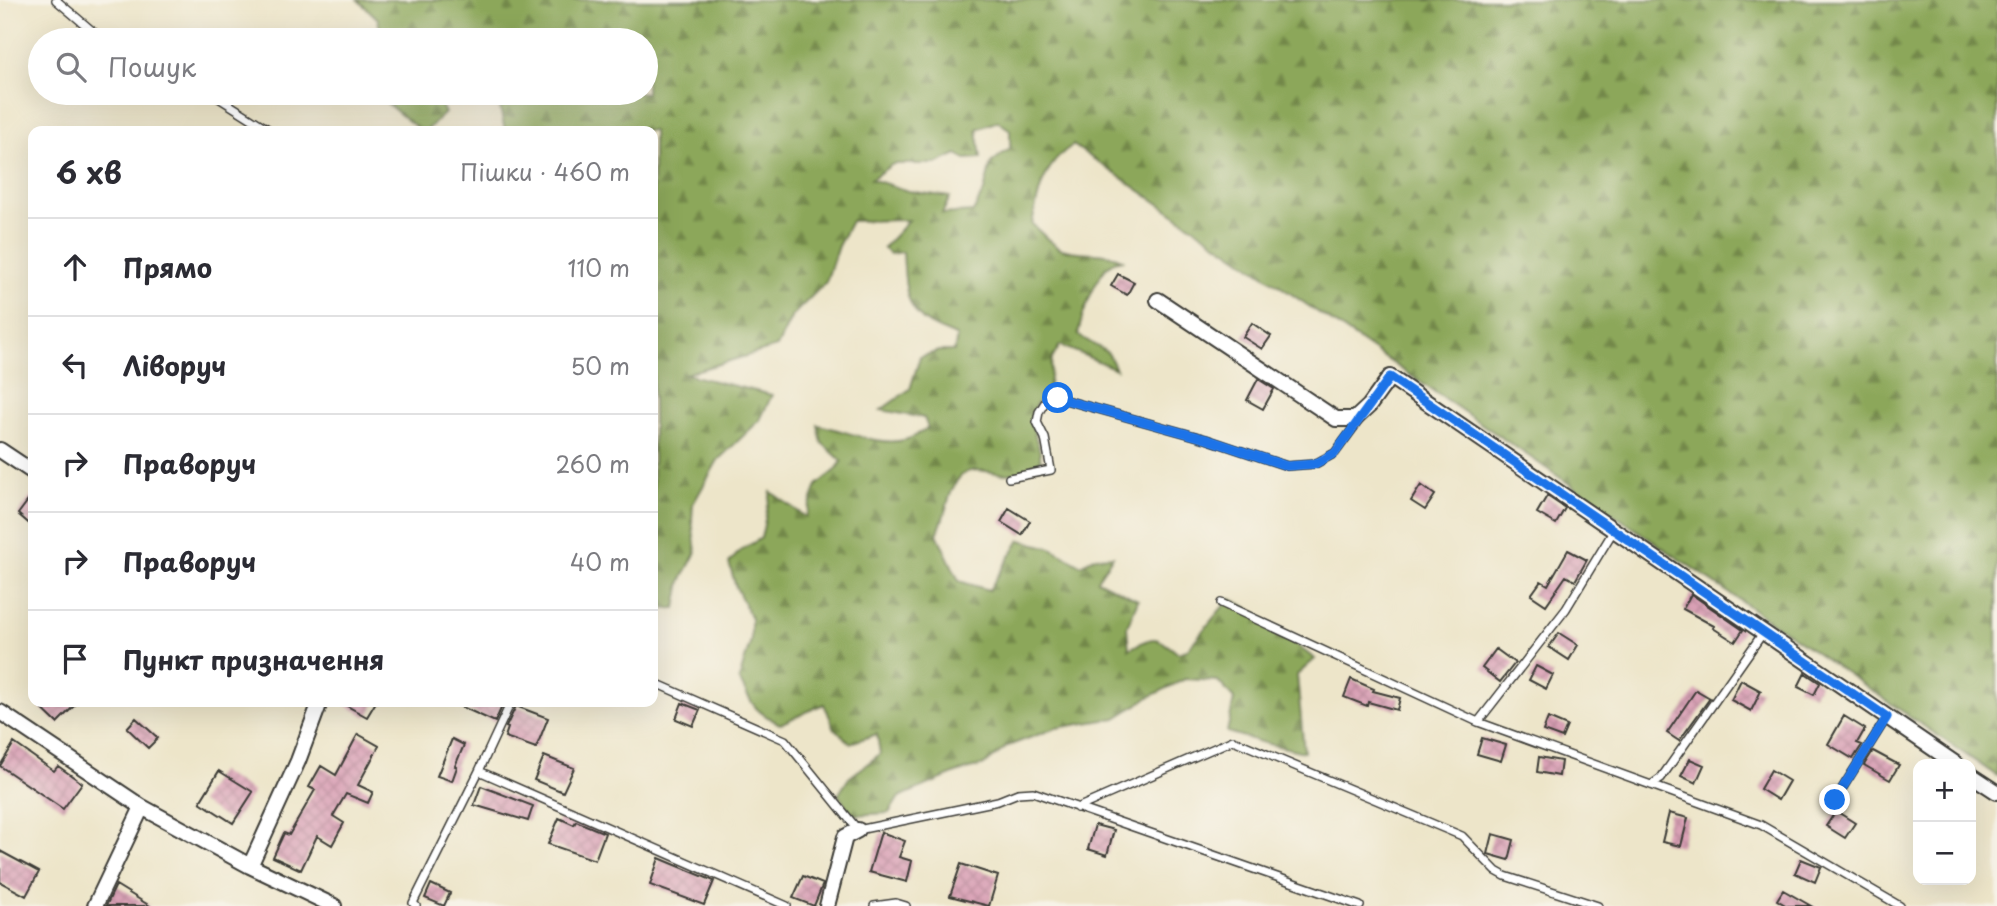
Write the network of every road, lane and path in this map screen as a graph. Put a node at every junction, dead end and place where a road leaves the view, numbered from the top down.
1 (56, 0) edge
2 (89, 28) edge
3 (230, 105) edge
4 (263, 126) edge
5 (1158, 300) dead end
6 (1369, 406) junction
7 (0, 450) edge
8 (28, 468) edge
9 (1009, 478) dead end
10 (1614, 530) junction
11 (1221, 603) dead end
12 (1763, 633) junction
13 (658, 684) edge
14 (318, 707) edge
15 (509, 707) edge
16 (0, 712) edge
17 (1887, 717) junction
18 (1478, 722) junction
19 (1949, 759) edge
20 (479, 771) junction
21 (1976, 778) edge
22 (1651, 785) junction
23 (1997, 792) edge
24 (1835, 800) dead end
25 (142, 807) junction
26 (1077, 808) junction
27 (859, 830) junction
28 (250, 866) junction
29 (94, 906) edge
30 (334, 906) edge
31 (416, 906) edge
32 (787, 906) edge
33 (827, 906) edge
34 (874, 906) edge
35 (906, 906) edge
36 (1360, 906) edge
37 (1598, 906) edge
38 (1900, 906) edge

1 - 2 lane
3 - 4 lane
5 - 6 street
6 - 9 lane
6 - 10 street
7 - 8 street
10 - 12 street
10 - 18 lane
11 - 18 lane
12 - 17 street
12 - 22 lane
13 - 27 lane
14 - 28 street
15 - 20 lane
16 - 25 street
17 - 19 street
17 - 24 lane
18 - 22 lane
20 - 31 lane
20 - 32 lane
21 - 23 street
22 - 38 lane
25 - 28 street
25 - 29 street
26 - 27 lane
26 - 36 lane
26 - 37 lane
27 - 33 street
28 - 30 street
34 - 35 lane

